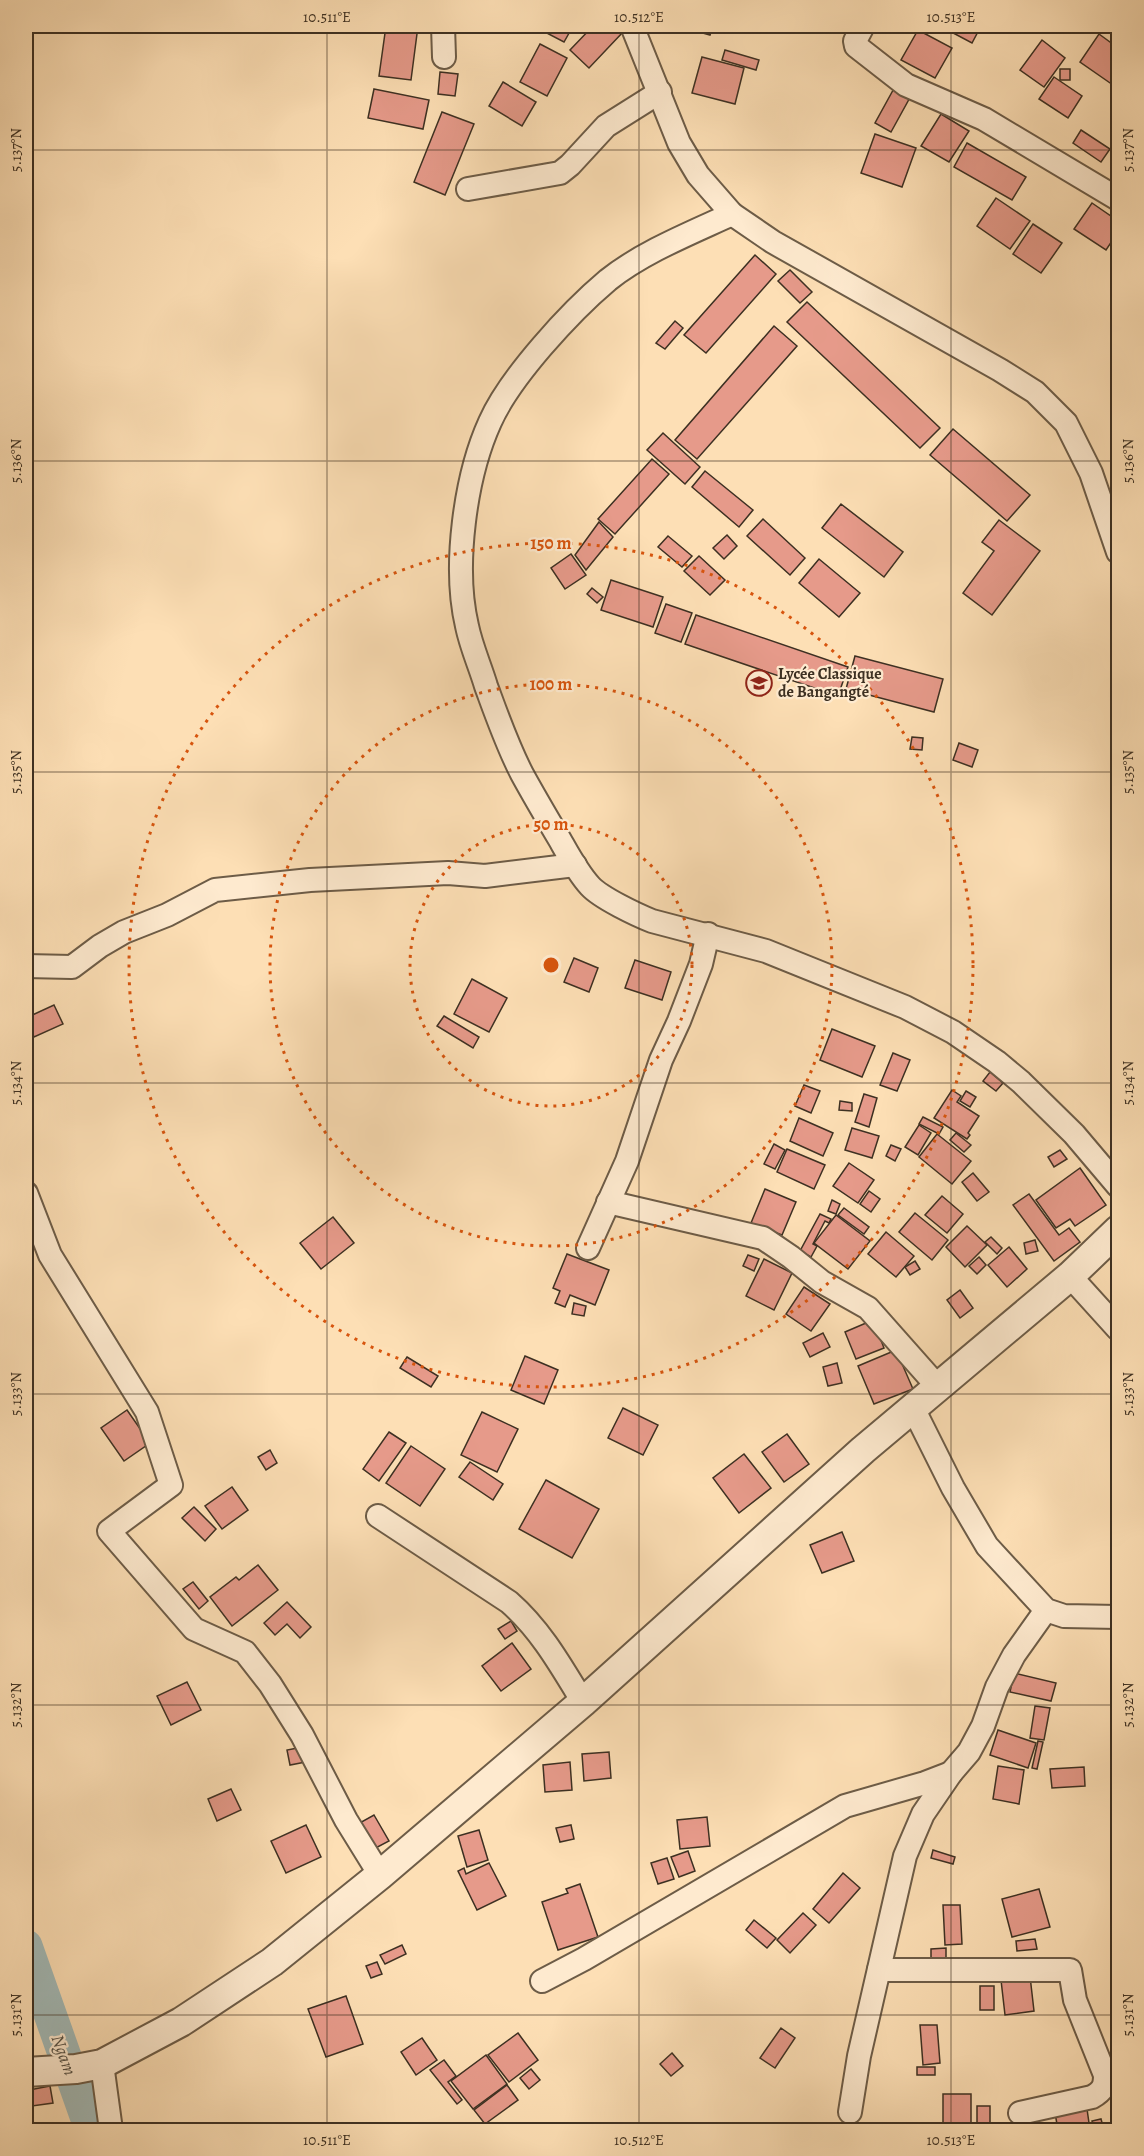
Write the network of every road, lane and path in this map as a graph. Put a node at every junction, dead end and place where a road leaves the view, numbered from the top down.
1 (443, 26) edge
2 (632, 26) edge
3 (863, 26) edge
4 (444, 57) dead end
5 (660, 92) junction
6 (468, 189) dead end
7 (1119, 200) edge
8 (732, 214) junction
9 (1119, 552) edge
10 (575, 865) junction
11 (708, 934) junction
12 (26, 966) edge
13 (1119, 1186) edge
14 (26, 1193) edge
15 (608, 1202) junction
16 (1119, 1230) edge
17 (588, 1248) dead end
18 (1070, 1276) junction
19 (1119, 1329) edge
20 (938, 1387) junction
21 (913, 1408) junction
22 (378, 1516) dead end
23 (1046, 1610) junction
24 (1119, 1617) edge
25 (583, 1702) junction
26 (951, 1773) junction
27 (380, 1875) junction
28 (879, 1970) junction
29 (542, 1981) dead end
30 (102, 2064) junction
31 (26, 2072) edge
32 (850, 2112) dead end
33 (1020, 2113) dead end
34 (111, 2130) edge

1 - 4 street
2 - 5 street
3 - 7 street
5 - 6 street
5 - 8 street
8 - 9 street
8 - 10 street
10 - 11 street
10 - 12 street
11 - 13 street
11 - 15 street
14 - 27 street
15 - 17 street
15 - 20 street
16 - 18 street
18 - 19 street
18 - 20 street
20 - 21 street
21 - 23 street
21 - 25 street
22 - 25 street
23 - 24 street
23 - 26 street
25 - 27 street
26 - 28 street
26 - 29 street
27 - 30 street
28 - 32 street
28 - 33 street
30 - 31 street
30 - 34 street

